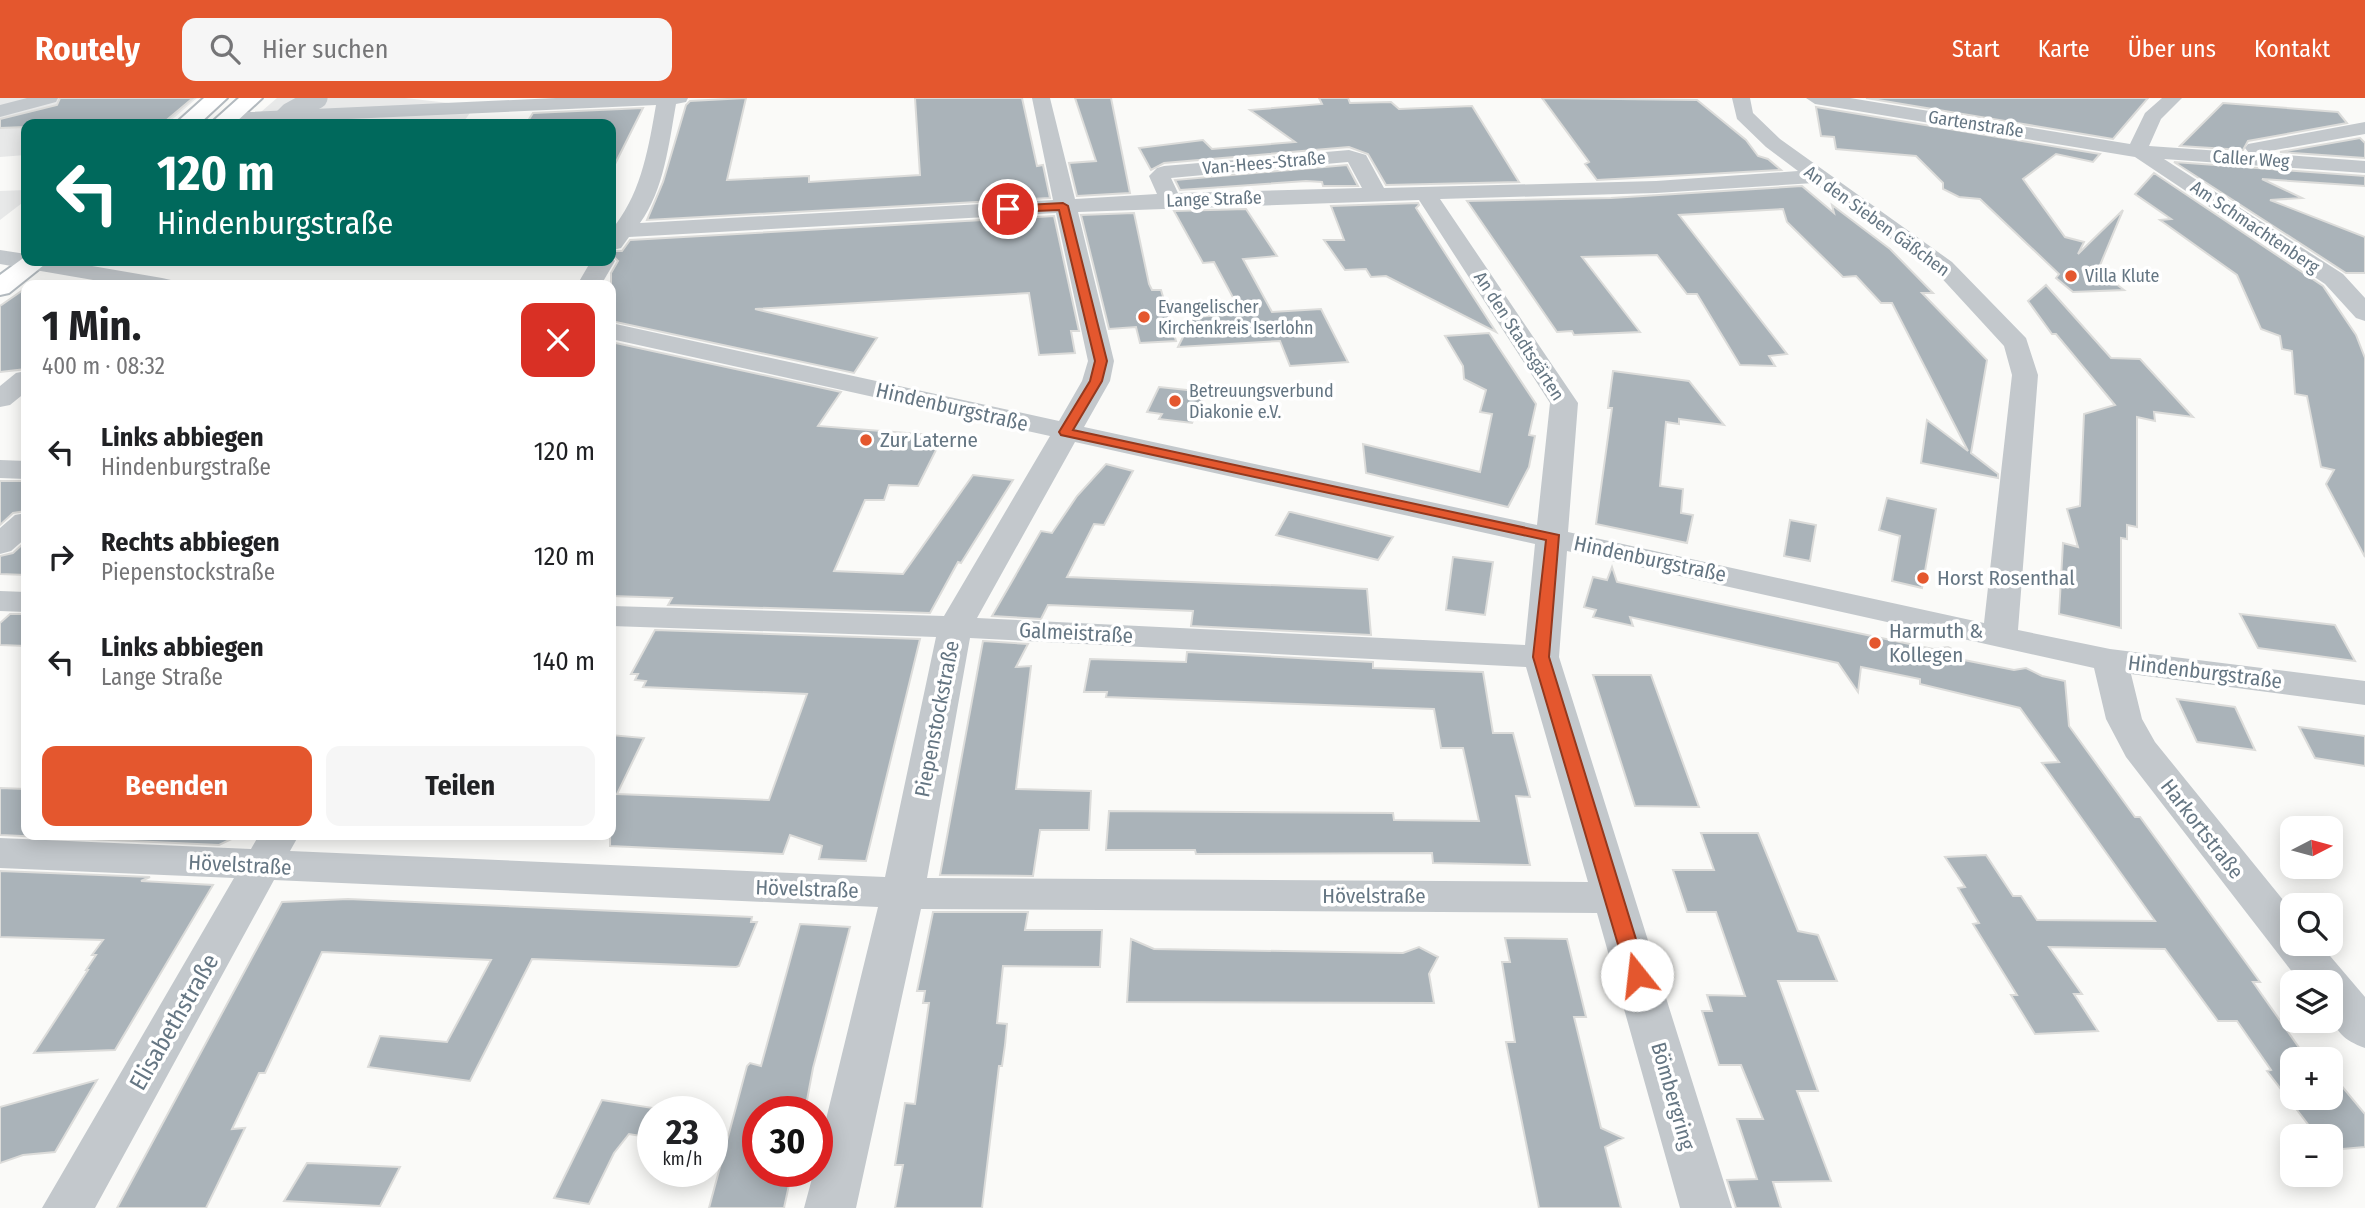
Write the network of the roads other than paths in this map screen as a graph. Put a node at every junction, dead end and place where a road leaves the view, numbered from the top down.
1 (49, 98) edge
2 (217, 98) edge
3 (252, 98) edge
4 (317, 98) edge
5 (667, 98) edge
6 (679, 98) edge
7 (1041, 98) edge
8 (1741, 98) edge
9 (1815, 98) edge
10 (2173, 98) edge
11 (484, 102) edge
12 (0, 111) edge
13 (286, 115) edge
14 (192, 119) edge
15 (226, 119) edge
16 (251, 119) edge
17 (472, 119) edge
18 (2365, 128) edge
19 (2137, 150) junction
20 (2222, 158) junction
21 (2365, 167) edge
22 (1817, 177) junction
23 (1424, 191) junction
24 (1375, 192) junction
25 (1170, 200) junction
26 (1063, 206) junction
27 (616, 234) edge
28 (616, 236) edge
29 (21, 256) edge
30 (0, 257) edge
31 (21, 265) edge
32 (67, 266) edge
33 (108, 266) edge
34 (94, 274) junction
35 (128, 280) edge
36 (0, 287) edge
37 (2365, 313) edge
38 (616, 332) edge
39 (21, 383) edge
40 (0, 399) edge
41 (1066, 432) junction
42 (0, 469) edge
43 (21, 470) edge
44 (21, 526) edge
45 (1554, 538) junction
46 (0, 544) edge
47 (0, 601) edge
48 (21, 602) edge
49 (616, 616) edge
50 (955, 627) junction
51 (2000, 637) junction
52 (1541, 657) junction
53 (2110, 660) junction
54 (2365, 693) edge
55 (270, 850) edge
56 (0, 853) edge
57 (903, 893) junction
58 (1615, 898) junction
59 (2315, 970) edge
60 (2343, 1003) edge
61 (2365, 1029) edge
62 (68, 1208) edge
63 (830, 1208) edge
64 (1706, 1208) edge

1 - 12 street
2 - 14 main road
3 - 15 main road
4 - 13 street, bridge
5 - 6 street
5 - 11 street
5 - 27 street
7 - 26 street, Piepenstockstraße
8 - 22 street, An den Sieben Gäßchen
9 - 19 street, Gartenstraße
10 - 19 street
11 - 16 street
11 - 17 street
18 - 20 street
19 - 20 street, Caller Weg
19 - 37 street, Am Schmachtenberg
20 - 21 street, Caller Weg
22 - 23 street, Lange Straße
22 - 51 street, An den Sieben Gäßchen
23 - 24 street, Lange Straße
23 - 45 street, An den Stadtsgärten
24 - 25 street, Lange Straße
24 - 25 street, Van-Hees-Straße
25 - 26 street, Lange Straße
26 - 28 street, Lange Straße
26 - 41 street, Piepenstockstraße
29 - 30 main road
31 - 36 main road
32 - 34 street
33 - 34 street
34 - 35 street
38 - 41 street, Hindenburgstraße
39 - 40 street
41 - 45 street, Hindenburgstraße
41 - 50 street, Piepenstockstraße
42 - 43 street
44 - 46 street
45 - 51 street, Hindenburgstraße
45 - 52 street, Bömbergring
47 - 48 street
49 - 50 street, Galmeistraße
50 - 52 street, Galmeistraße
50 - 57 street, Piepenstockstraße
51 - 53 street, Hindenburgstraße
52 - 58 street, Bömbergring
53 - 54 street, Hindenburgstraße
53 - 59 street, Harkortstraße
55 - 56 street, Hövelstraße
55 - 57 street, Hövelstraße
55 - 62 street, Elisabethstraße
57 - 58 street, Hövelstraße
57 - 63 street, Piepenstockstraße
58 - 64 street, Bömbergring
60 - 61 street

